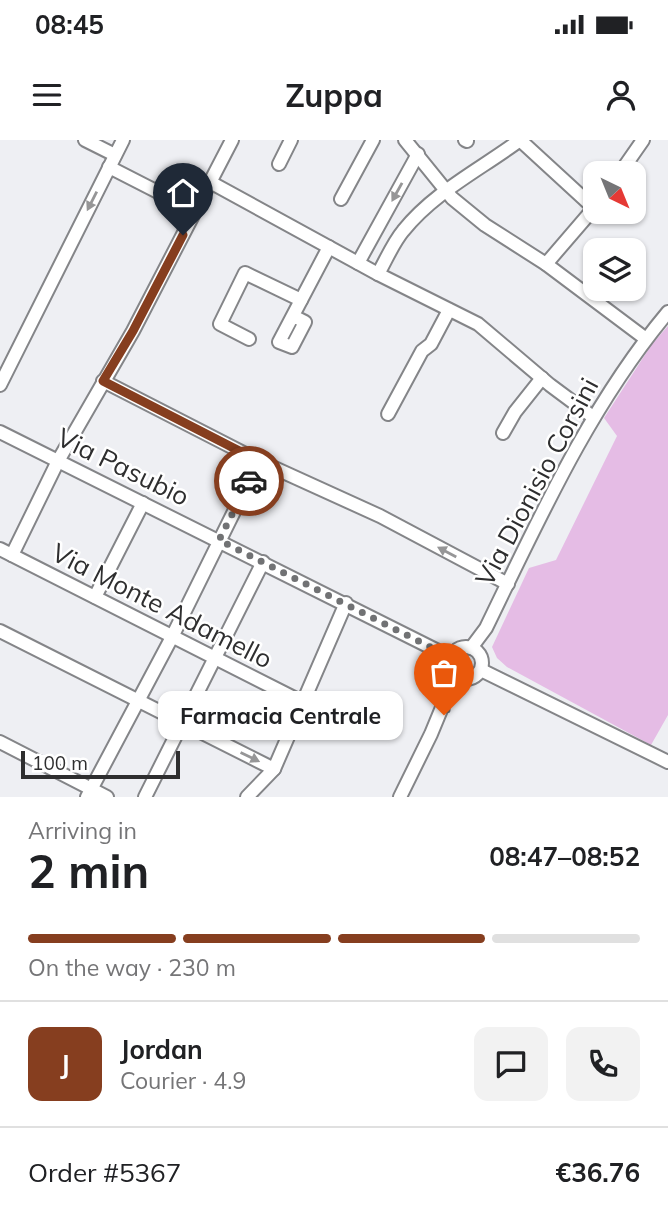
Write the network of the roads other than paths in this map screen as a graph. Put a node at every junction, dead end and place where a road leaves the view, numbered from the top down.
1 (85, 140) edge
2 (123, 140) edge
3 (232, 140) edge
4 (291, 140) edge
5 (373, 140) edge
6 (405, 140) edge
7 (520, 140) edge
8 (643, 140) edge
9 (418, 154) junction
10 (112, 161) junction
11 (628, 161) edge
12 (279, 164) dead end
13 (210, 182) junction
14 (446, 190) junction
15 (583, 196) edge
16 (341, 199) dead end
17 (195, 211) junction
18 (583, 221) edge
19 (329, 247) junction
20 (358, 263) junction
21 (546, 264) junction
22 (379, 274) junction
23 (301, 300) junction
24 (449, 310) junction
25 (668, 312) edge
26 (293, 316) dead end
27 (249, 339) dead end
28 (646, 339) junction
29 (0, 353) edge
30 (13, 359) junction
31 (542, 378) junction
32 (103, 381) junction
33 (0, 385) edge
34 (388, 414) dead end
35 (593, 417) junction
36 (0, 432) edge
37 (503, 433) dead end
38 (58, 461) junction
39 (259, 461) junction
40 (142, 503) junction
41 (219, 540) junction
42 (6, 552) edge
43 (263, 562) junction
44 (508, 584) junction
45 (95, 597) junction
46 (346, 603) junction
47 (0, 631) edge
48 (172, 637) junction
49 (471, 648) junction
50 (450, 657) junction
51 (216, 658) junction
52 (481, 670) junction
53 (460, 678) junction
54 (138, 702) junction
55 (304, 703) junction
56 (182, 723) junction
57 (0, 742) edge
58 (668, 762) edge
59 (274, 769) junction
60 (89, 792) edge
61 (107, 797) edge
62 (145, 797) edge
63 (247, 797) edge
64 (400, 797) edge

1 - 10 street
2 - 10 street
3 - 13 street
4 - 12 street
5 - 16 street
6 - 9 street
7 - 14 street
7 - 15 street
8 - 11 street
9 - 14 street
9 -> 20 street
10 - 17 street
10 -> 30 street
13 - 17 street
13 - 19 street
14 - 21 street
14 - 22 street
17 - 32 street
18 - 21 street
19 - 20 street
19 - 23 street
20 - 22 street
21 - 28 street
22 - 24 street
23 - 26 street
23 - 27 street
24 - 31 street
24 - 34 street
25 - 28 street, Via Dionisio Corsini
28 - 35 street, Via Dionisio Corsini
29 - 30 street
30 - 33 street
31 - 35 street
31 - 37 street
32 - 38 street
32 - 39 street
35 - 44 street, Via Dionisio Corsini
36 - 38 street, Via Pasubio
38 - 40 street, Via Pasubio
38 - 42 street
39 - 41 street
44 -> 39 street
40 - 41 street, Via Pasubio
40 - 45 street
41 - 43 street, Via Pasubio
41 - 48 street
42 - 45 street, Via Monte Adamello
43 - 46 street, Via Pasubio
43 - 51 street
44 - 49 street, Via Dionisio Corsini
45 - 48 street, Via Monte Adamello
46 - 50 street, Via Pasubio
46 - 55 street
47 - 54 street
48 - 51 street, Via Monte Adamello
48 - 54 street
49 - 50 street
49 - 52 street
50 - 53 street
51 - 55 street, Via Monte Adamello
51 - 56 street
52 - 53 street
52 - 58 street
53 - 64 street
54 - 56 street
54 - 60 street
55 - 59 street
56 -> 59 street
56 - 62 street
57 - 60 street
59 - 63 street
60 - 61 street

